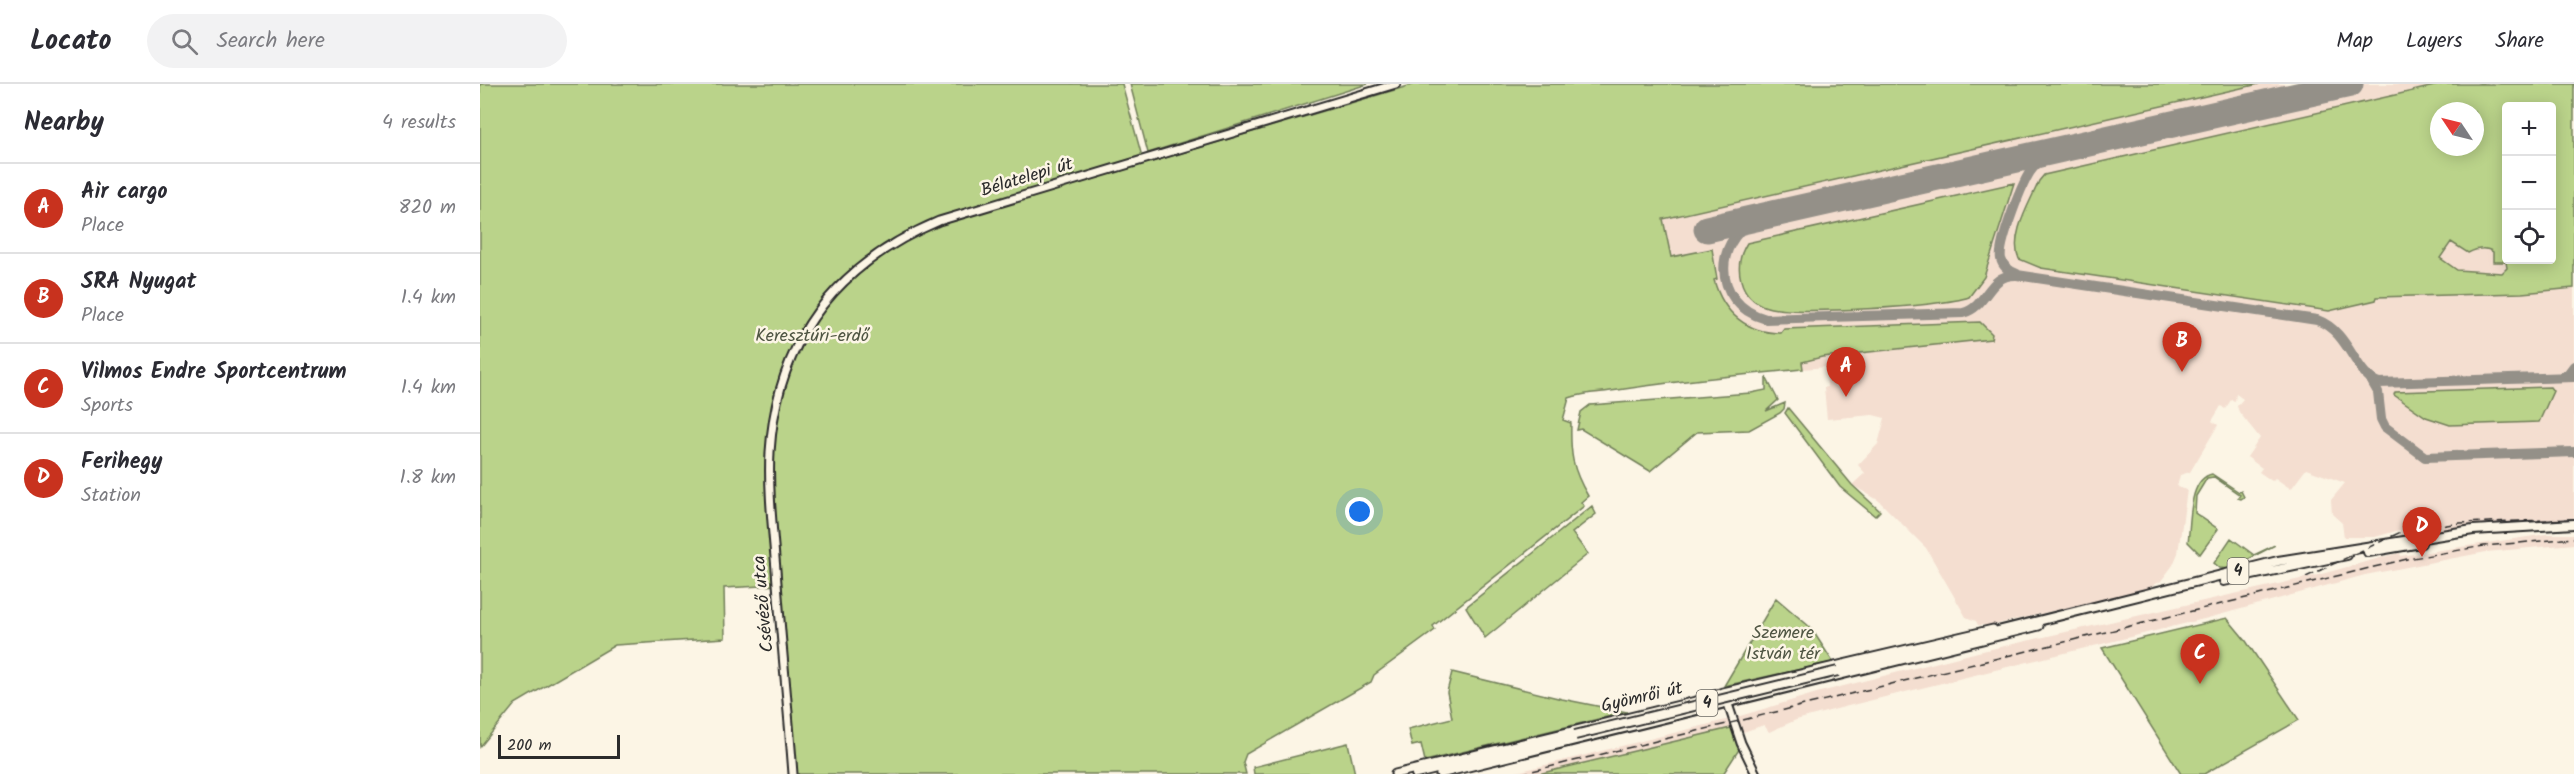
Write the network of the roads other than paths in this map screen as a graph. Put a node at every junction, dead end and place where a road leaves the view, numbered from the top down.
1 (1396, 84) edge
2 (771, 432) joint
3 (2574, 526) edge
4 (2038, 624) junction
5 (1720, 694) junction
6 (1729, 707) junction
7 (793, 774) edge
8 (1395, 774) edge
9 (1416, 774) edge
10 (1440, 774) edge
11 (1756, 774) edge

1 - 2 street, Bélatelepi út
2 - 7 street, Csévéző utca
3 - 4 main road, 4
4 - 5 street, Gyömrői út
4 - 6 street
4 - 9 main road, 4, bridge
5 - 6 street
5 - 8 street, Gyömrői út
6 - 10 street, Gyömrői út
6 - 11 street

